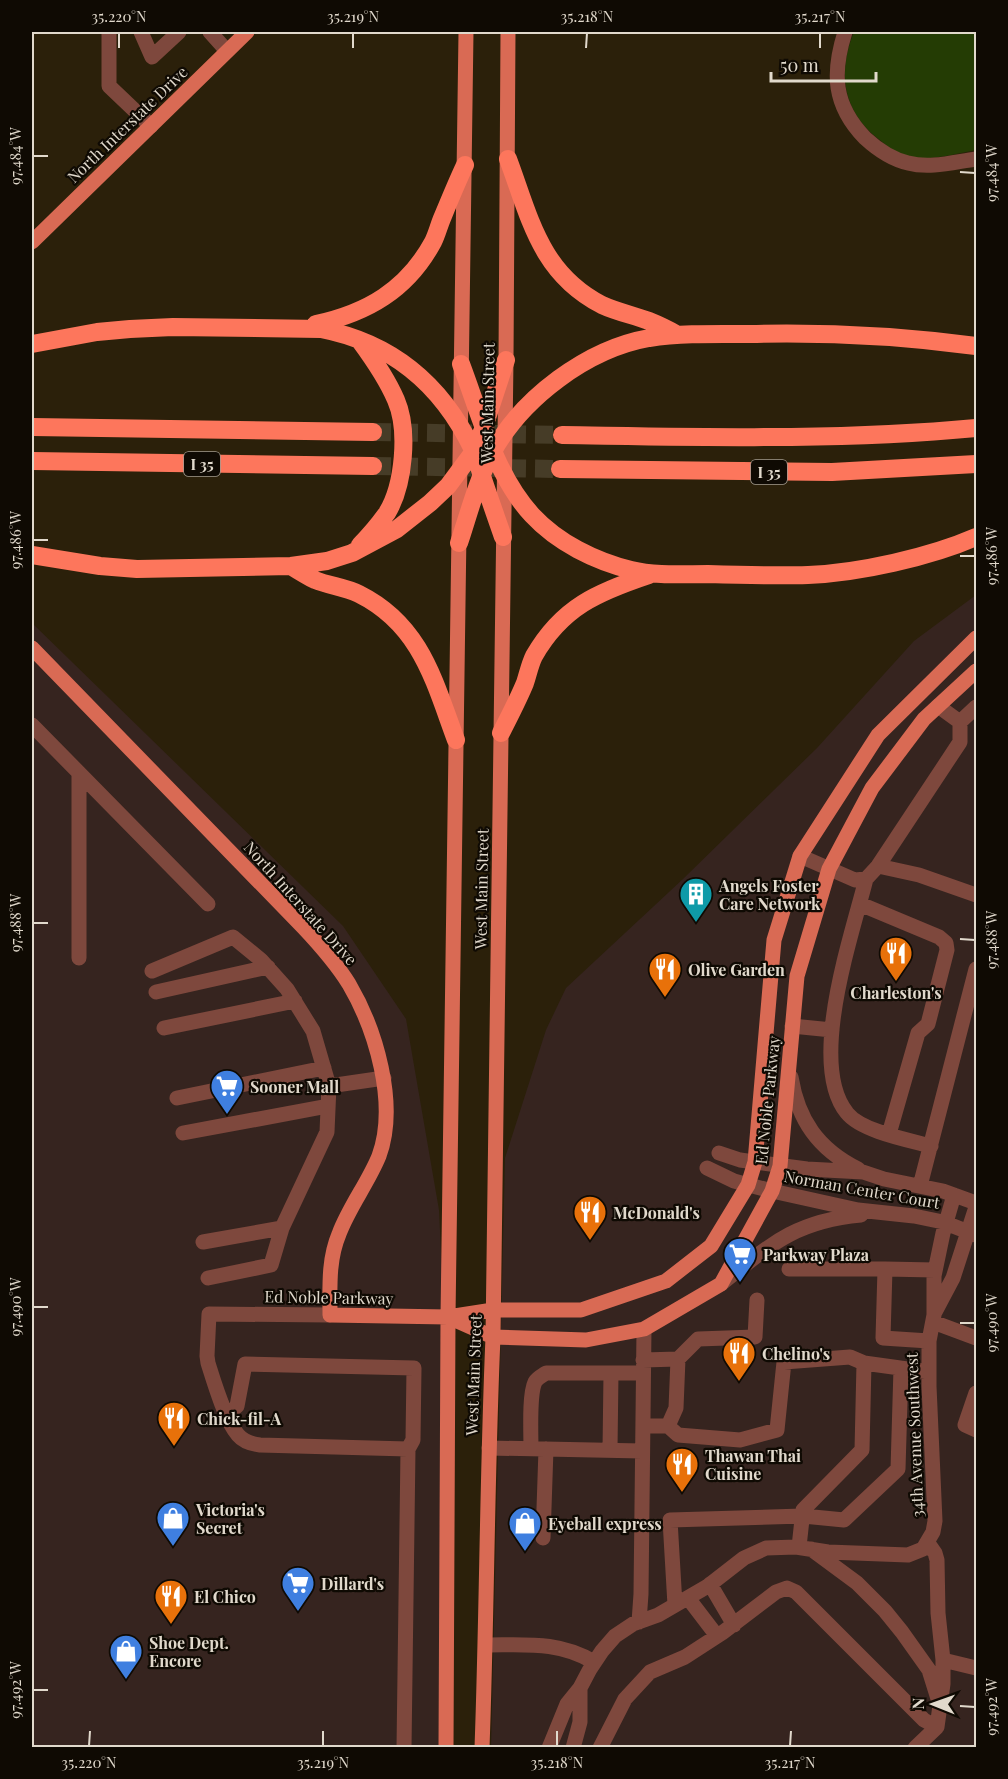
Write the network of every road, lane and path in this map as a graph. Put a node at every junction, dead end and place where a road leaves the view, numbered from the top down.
1 (109, 32) edge
2 (141, 32) edge
3 (179, 32) edge
4 (210, 32) edge
5 (247, 32) edge
6 (466, 32) edge
7 (508, 32) edge
8 (845, 32) edge
9 (227, 51) junction
10 (151, 126) junction
11 (508, 159) junction
12 (976, 159) edge
13 (465, 165) junction
14 (32, 242) edge
15 (297, 328) junction
16 (678, 335) junction
17 (358, 339) junction
18 (32, 344) edge
19 (976, 346) edge
20 (506, 360) junction
21 (461, 364) junction
22 (32, 427) edge
23 (484, 427) junction
24 (460, 428) junction
25 (976, 428) edge
26 (373, 432) tunnel mouth
27 (505, 435) junction
28 (562, 435) tunnel mouth
29 (474, 451) junction
30 (493, 452) junction
31 (32, 461) edge
32 (976, 464) edge
33 (373, 466) tunnel mouth
34 (460, 470) junction
35 (560, 470) tunnel mouth
36 (504, 472) junction
37 (482, 476) junction
38 (503, 537) junction
39 (976, 537) edge
40 (459, 543) junction
41 (352, 552) junction
42 (32, 555) edge
43 (291, 566) junction
44 (655, 573) junction
45 (976, 638) edge
46 (32, 648) edge
47 (976, 671) edge
48 (938, 706) junction
49 (976, 707) edge
50 (960, 722) junction
51 (32, 724) edge
52 (501, 734) junction
53 (456, 740) junction
54 (79, 773) junction
55 (800, 856) junction
56 (878, 866) junction
57 (829, 869) junction
58 (867, 879) junction
59 (976, 895) edge
60 (208, 904) dead end
61 (860, 904) junction
62 (79, 958) dead end
63 (268, 967) junction
64 (976, 969) edge
65 (152, 971) dead end
66 (156, 992) dead end
67 (295, 1001) junction
68 (792, 1026) junction
69 (164, 1028) dead end
70 (832, 1030) junction
71 (789, 1063) junction
72 (324, 1068) junction
73 (384, 1078) junction
74 (329, 1086) junction
75 (177, 1098) dead end
76 (328, 1106) junction
77 (183, 1133) dead end
78 (889, 1134) junction
79 (931, 1146) junction
80 (719, 1153) dead end
81 (755, 1162) junction
82 (780, 1166) junction
83 (706, 1168) dead end
84 (863, 1172) junction
85 (748, 1185) junction
86 (920, 1186) junction
87 (772, 1191) junction
88 (954, 1195) junction
89 (976, 1203) edge
90 (976, 1208) edge
91 (886, 1213) junction
92 (946, 1223) junction
93 (282, 1228) junction
94 (972, 1233) edge
95 (202, 1242) dead end
96 (789, 1269) dead end
97 (885, 1269) junction
98 (935, 1270) junction
99 (208, 1278) dead end
100 (721, 1284) junction
101 (757, 1300) dead end
102 (493, 1310) junction
103 (330, 1315) junction
104 (448, 1317) junction
105 (933, 1318) junction
106 (644, 1329) junction
107 (976, 1336) edge
108 (493, 1337) junction
109 (929, 1341) junction
110 (678, 1359) junction
111 (864, 1363) junction
112 (643, 1366) junction
113 (901, 1368) junction
114 (929, 1372) junction
115 (611, 1373) junction
116 (976, 1393) edge
117 (227, 1415) junction
118 (643, 1426) junction
119 (668, 1426) junction
120 (976, 1430) edge
121 (489, 1448) junction
122 (408, 1449) junction
123 (538, 1449) junction
124 (610, 1450) junction
125 (642, 1451) junction
126 (802, 1516) junction
127 (543, 1538) dead end
128 (928, 1543) junction
129 (805, 1548) junction
130 (710, 1584) junction
131 (681, 1602) junction
132 (639, 1622) junction
133 (734, 1625) junction
134 (717, 1636) junction
135 (486, 1645) junction
136 (943, 1660) junction
137 (594, 1662) junction
138 (976, 1668) edge
139 (580, 1688) junction
140 (941, 1706) junction
141 (937, 1726) junction
142 (404, 1748) edge
143 (446, 1748) edge
144 (482, 1748) edge
145 (549, 1748) edge
146 (573, 1748) edge
147 (600, 1748) edge
148 (915, 1748) edge

1 - 10 street
2 - 3 street
4 - 9 street
5 - 9 main road, North Interstate Drive
6 - 13 main road, West Main Street
7 - 11 main road, West Main Street
8 - 12 street
9 - 10 main road, North Interstate Drive
10 - 14 main road, North Interstate Drive
11 - 16 highway
11 - 20 main road, West Main Street
13 - 15 highway
13 - 21 main road, West Main Street
15 - 17 highway
15 - 18 highway
16 - 19 highway
16 - 27 highway
17 - 24 highway
17 - 41 highway
20 - 23 highway
20 - 27 main road, West Main Street
21 - 23 highway
21 - 24 main road, West Main Street
22 - 26 highway, I 35
23 - 29 highway
23 - 30 highway
24 - 29 highway
24 - 34 main road, West Main Street
25 - 28 highway, I 35
27 - 30 highway
27 - 36 main road, West Main Street
29 - 34 highway
29 - 37 highway
30 - 36 highway
30 - 37 highway
31 - 33 highway, I 35
32 - 35 highway, I 35
34 - 40 main road, West Main Street
34 - 41 highway
36 - 38 main road, West Main Street
36 - 44 highway
37 - 38 highway
37 - 40 highway
38 - 52 main road, West Main Street
39 - 44 highway
40 - 53 main road, West Main Street
41 - 43 highway
42 - 43 highway
43 - 53 highway
44 - 52 highway
45 - 55 main road, Ed Noble Parkway
46 - 73 main road, North Interstate Drive
47 - 48 main road, Ed Noble Parkway
48 - 50 street
48 - 57 main road, Ed Noble Parkway
49 - 50 street
50 - 56 street
51 - 54 street
52 - 102 main road, West Main Street
53 - 104 main road, West Main Street
54 - 60 street
54 - 62 street
55 - 57 street
55 - 81 main road, Ed Noble Parkway
56 - 58 street
56 - 59 street
57 - 58 street
57 - 68 main road, Ed Noble Parkway
58 - 61 street
61 - 70 street
61 - 78 street
63 - 65 street
63 - 66 street
63 - 67 street
64 - 79 street
67 - 69 street
67 - 72 street
68 - 70 street
68 - 71 main road, Ed Noble Parkway
70 - 78 street
71 - 82 main road, Ed Noble Parkway
71 - 84 street
72 - 74 street
72 - 75 street
73 - 74 street
73 - 103 main road, North Interstate Drive
74 - 76 street
76 - 77 street
76 - 93 street
78 - 79 street
79 - 86 street
80 - 81 street, Norman Center Court
81 - 82 street, Norman Center Court
81 - 85 main road, Ed Noble Parkway
82 - 84 street, Norman Center Court
82 - 87 main road, Ed Noble Parkway
83 - 85 street, Norman Center Court
84 - 86 street, Norman Center Court
85 - 87 street, Norman Center Court
85 - 102 main road, Ed Noble Parkway
86 - 88 street, Norman Center Court
87 - 91 street, Norman Center Court
87 - 100 main road, Ed Noble Parkway
88 - 89 street, Norman Center Court
88 - 92 street, 34th Avenue Southwest
90 - 94 street, 34th Avenue Southwest
91 - 92 street, Norman Center Court
91 - 100 street
92 - 94 street, Norman Center Court
92 - 98 street, 34th Avenue Southwest
93 - 95 street
93 - 99 street
94 - 105 street, 34th Avenue Southwest
96 - 97 street
97 - 98 street
97 - 109 street
98 - 105 street, 34th Avenue Southwest
100 - 106 main road, Ed Noble Parkway
101 - 110 street
102 - 104 main road, Ed Noble Parkway
102 - 108 main road, West Main Street
103 - 104 main road, Ed Noble Parkway
103 - 117 street, Ed Noble Parkway
104 - 108 main road, Ed Noble Parkway
104 - 143 main road, West Main Street
105 - 107 street
105 - 109 street, 34th Avenue Southwest
106 - 108 main road, Ed Noble Parkway
106 - 112 street
108 - 121 main road, West Main Street
109 - 114 street, 34th Avenue Southwest
110 - 112 street
110 - 119 street
111 - 113 street
111 - 119 street
111 - 126 street
112 - 115 street
112 - 118 street
113 - 114 street
113 - 126 street
114 - 128 street, 34th Avenue Southwest
115 - 123 street
115 - 124 street
116 - 120 street
117 - 122 street
117 - 122 street
118 - 119 street
118 - 125 street
121 - 123 street
121 - 135 main road, West Main Street
122 - 142 street
123 - 124 street
123 - 127 street
124 - 125 street
125 - 132 street
126 - 129 street
126 - 131 street
128 - 129 street
128 - 136 street
129 - 130 street
129 - 140 street
130 - 131 street
130 - 133 street
131 - 132 street
131 - 134 street
132 - 137 street
133 - 134 street
133 - 141 street
134 - 147 street
135 - 137 street
135 - 144 main road, West Main Street
136 - 138 street
136 - 140 street
137 - 139 street
139 - 145 street
139 - 146 street
140 - 141 street
141 - 148 street

